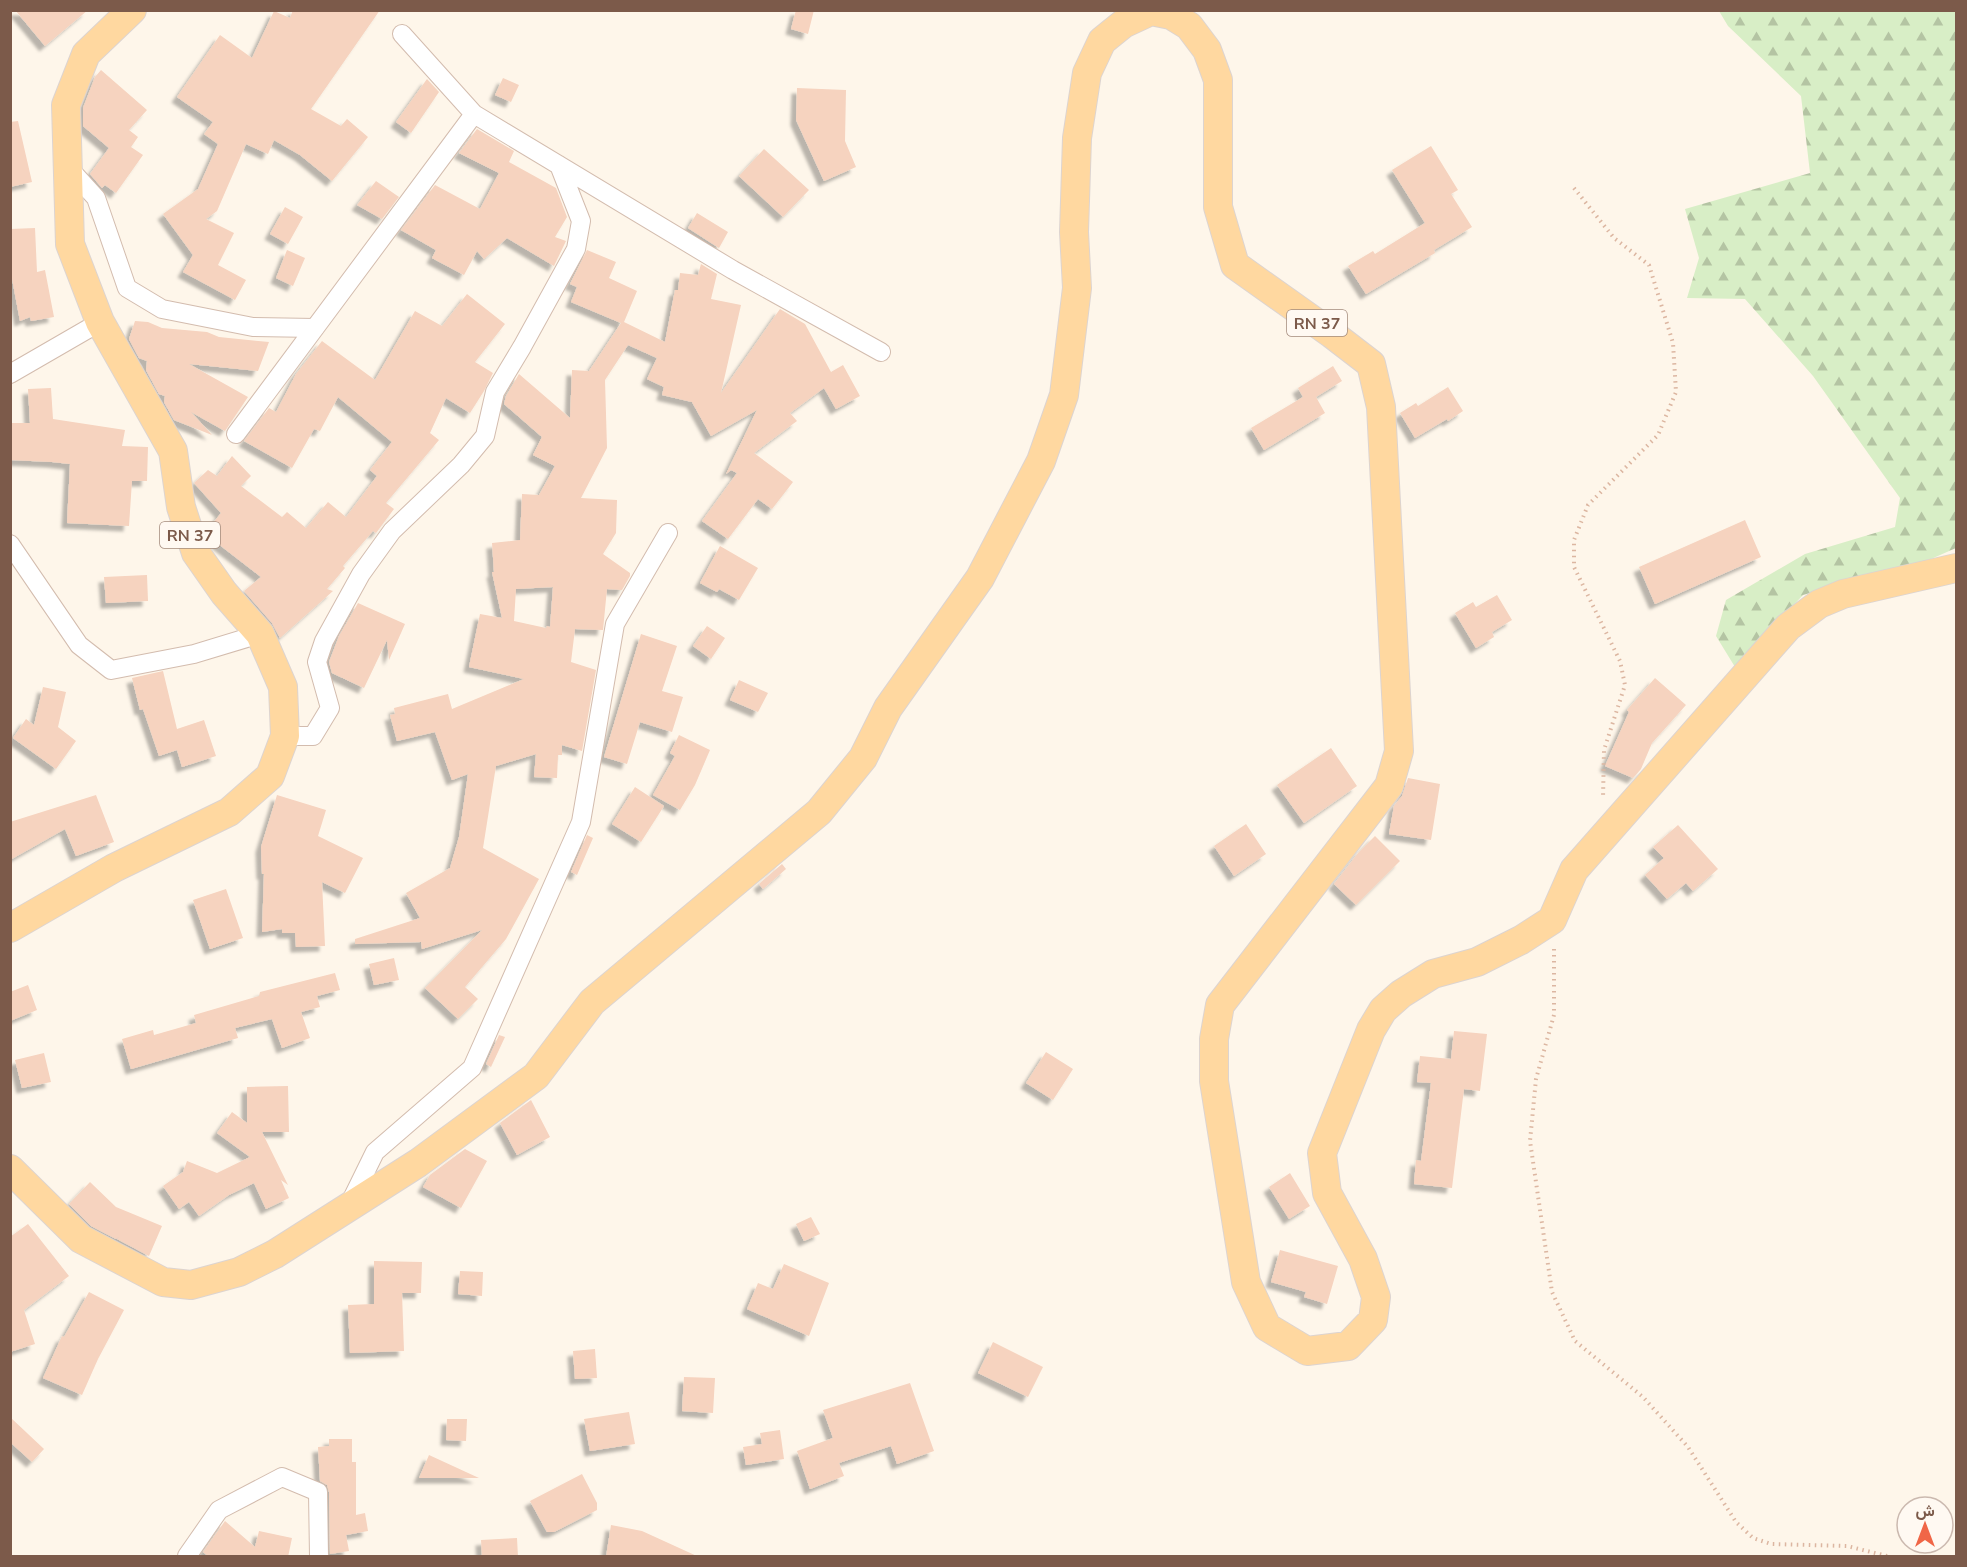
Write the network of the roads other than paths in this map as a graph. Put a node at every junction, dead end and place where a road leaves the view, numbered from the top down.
1 (132, 10) edge
2 (1151, 11) edge
3 (402, 34) dead end
4 (474, 114) junction
5 (559, 165) junction
6 (67, 166) junction
7 (100, 322) junction
8 (315, 328) junction
9 (881, 352) dead end
10 (10, 374) edge
11 (236, 434) dead end
12 (668, 533) dead end
13 (10, 544) edge
14 (1956, 568) edge
15 (260, 634) junction
16 (285, 736) junction
17 (10, 928) edge
18 (10, 1169) edge
19 (348, 1208) junction
20 (187, 1557) edge
21 (319, 1557) edge

1 - 6 main road, RN 37
2 - 14 main road, RN 37
2 - 19 main road, RN 37
3 - 4 street
4 - 5 street
4 - 8 street
5 - 9 street
5 - 16 street
6 - 7 main road, RN 37
6 - 8 street
7 - 10 street
7 - 15 main road, RN 37
8 - 11 street
12 - 19 street
13 - 15 street
15 - 16 main road, RN 37
16 - 17 main road, RN 37
18 - 19 main road, RN 37
20 - 21 street

